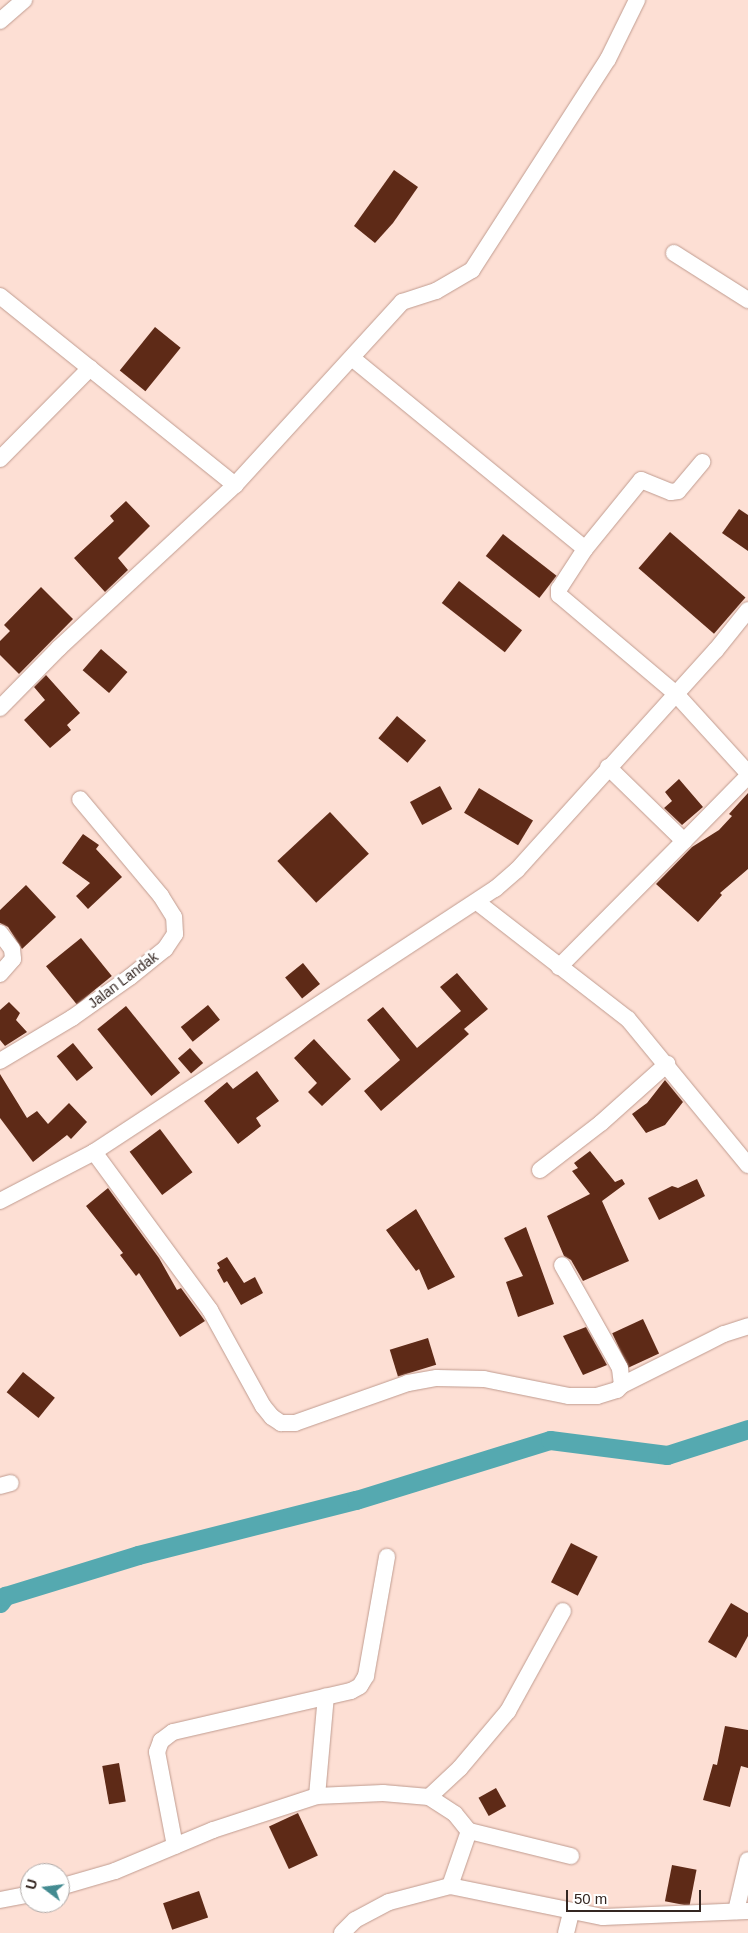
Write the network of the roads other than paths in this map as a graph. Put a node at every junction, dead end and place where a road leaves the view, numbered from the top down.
1 (24, 0) edge
2 (637, 0) edge
3 (0, 21) edge
4 (674, 253) dead end
5 (0, 296) edge
6 (748, 300) edge
7 (352, 358) junction
8 (90, 368) junction
9 (0, 459) edge
10 (702, 462) dead end
11 (235, 485) junction
12 (585, 549) junction
13 (748, 610) edge
14 (676, 694) junction
15 (0, 708) edge
16 (608, 767) junction
17 (748, 774) edge
18 (80, 800) dead end
19 (684, 841) junction
20 (477, 902) junction
21 (0, 933) edge
22 (559, 967) junction
23 (0, 974) edge
24 (0, 1061) edge
25 (666, 1064) junction
26 (94, 1152) junction
27 (748, 1165) edge
28 (540, 1170) dead end
29 (0, 1201) edge
30 (562, 1265) dead end
31 (748, 1326) edge
32 (622, 1385) junction
33 (388, 1557) dead end
34 (563, 1611) dead end
35 (326, 1696) junction
36 (317, 1796) junction
37 (429, 1797) junction
38 (469, 1831) junction
39 (175, 1846) junction
40 (571, 1856) dead end
41 (748, 1860) edge
42 (70, 1884) edge
43 (450, 1886) junction
44 (20, 1896) edge
45 (0, 1900) edge
46 (742, 1911) edge
47 (571, 1913) junction
48 (342, 1933) edge
49 (566, 1933) edge

1 - 3 street
2 - 7 street
4 - 6 street
5 - 8 street
7 - 11 street
7 - 12 street
8 - 9 street
8 - 11 street
10 - 12 street
11 - 15 street
12 - 14 street
13 - 14 street
14 - 16 street
14 - 17 street
16 - 19 street
16 - 20 street
17 - 19 street
18 - 24 street, Jalan Landak
19 - 22 street
20 - 22 street
20 - 26 street
21 - 23 street
22 - 25 street
25 - 27 street
25 - 28 street
26 - 29 street
26 - 32 street
30 - 32 street
31 - 32 street
33 - 35 street
34 - 37 street
35 - 36 street
35 - 39 street
36 - 37 street
36 - 39 street
37 - 38 street
38 - 40 street
38 - 43 street
39 - 42 street
41 - 46 street
43 - 47 street
43 - 48 street
44 - 45 street
46 - 47 street
47 - 49 street

